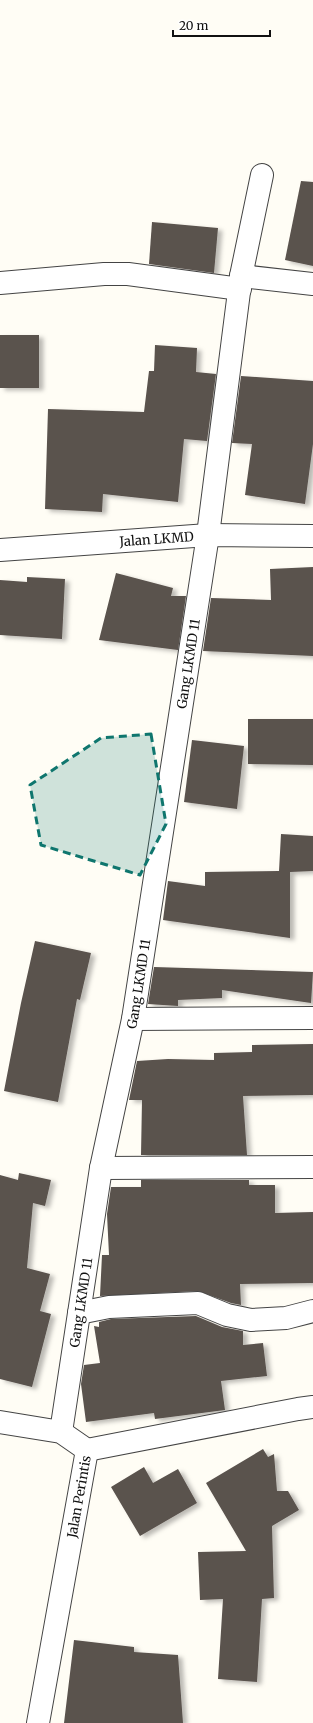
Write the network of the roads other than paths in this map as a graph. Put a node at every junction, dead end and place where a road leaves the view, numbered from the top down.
1 (262, 175) dead end
2 (240, 282) junction
3 (0, 283) edge
4 (313, 284) edge
5 (208, 534) junction
6 (313, 536) edge
7 (0, 550) edge
8 (313, 1018) edge
9 (133, 1019) junction
10 (313, 1167) edge
11 (101, 1168) junction
12 (313, 1311) edge
13 (79, 1313) junction
14 (313, 1407) edge
15 (0, 1422) edge
16 (61, 1432) junction
17 (87, 1450) junction
18 (38, 1723) edge

1 - 2 street, Gang LKMD 11
2 - 3 street
2 - 4 street
2 - 5 street, Gang LKMD 11
5 - 6 street, Jalan LKMD
5 - 7 street, Jalan LKMD
5 - 9 street, Gang LKMD 11
8 - 9 street
9 - 11 street, Gang LKMD 11
10 - 11 street
11 - 13 street, Gang LKMD 11
12 - 13 street
13 - 16 street, Gang LKMD 11
14 - 17 street, Jalan Perintis
15 - 16 street
16 - 17 street
17 - 18 street, Jalan Perintis

